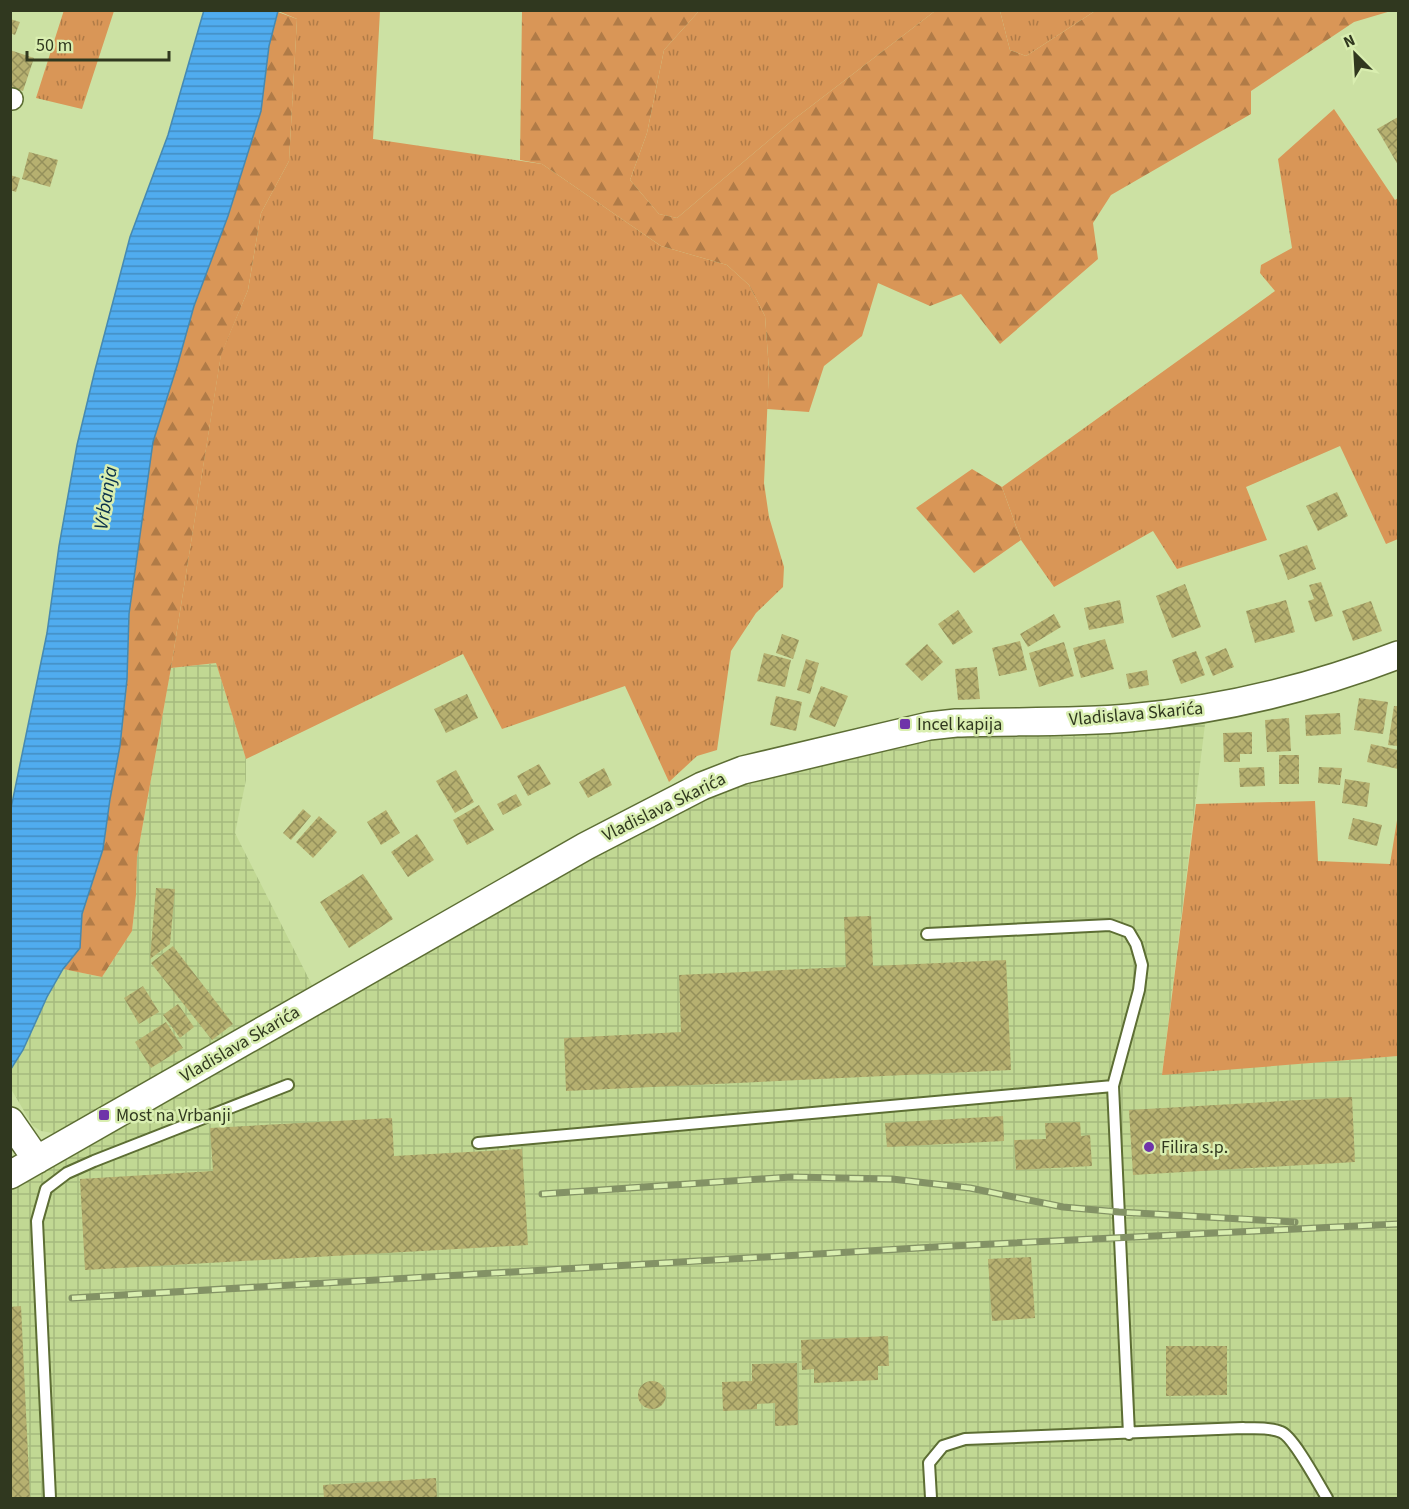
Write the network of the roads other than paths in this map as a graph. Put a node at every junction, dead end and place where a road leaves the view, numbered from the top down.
1 (1398, 655) edge
2 (927, 934) dead end
3 (288, 1085) dead end
4 (1113, 1086) junction
5 (14, 1127) edge
6 (478, 1143) dead end
7 (37, 1160) junction
8 (10, 1175) edge
9 (1129, 1434) junction
10 (50, 1498) edge
11 (931, 1498) edge
12 (1327, 1498) edge

1 - 7 street, Vladislava Skarića
2 - 4 lane
3 - 10 lane
4 - 6 lane
4 - 9 lane
5 - 7 street
7 - 8 street, Vladislava Skarića
9 - 11 lane
9 - 12 lane

